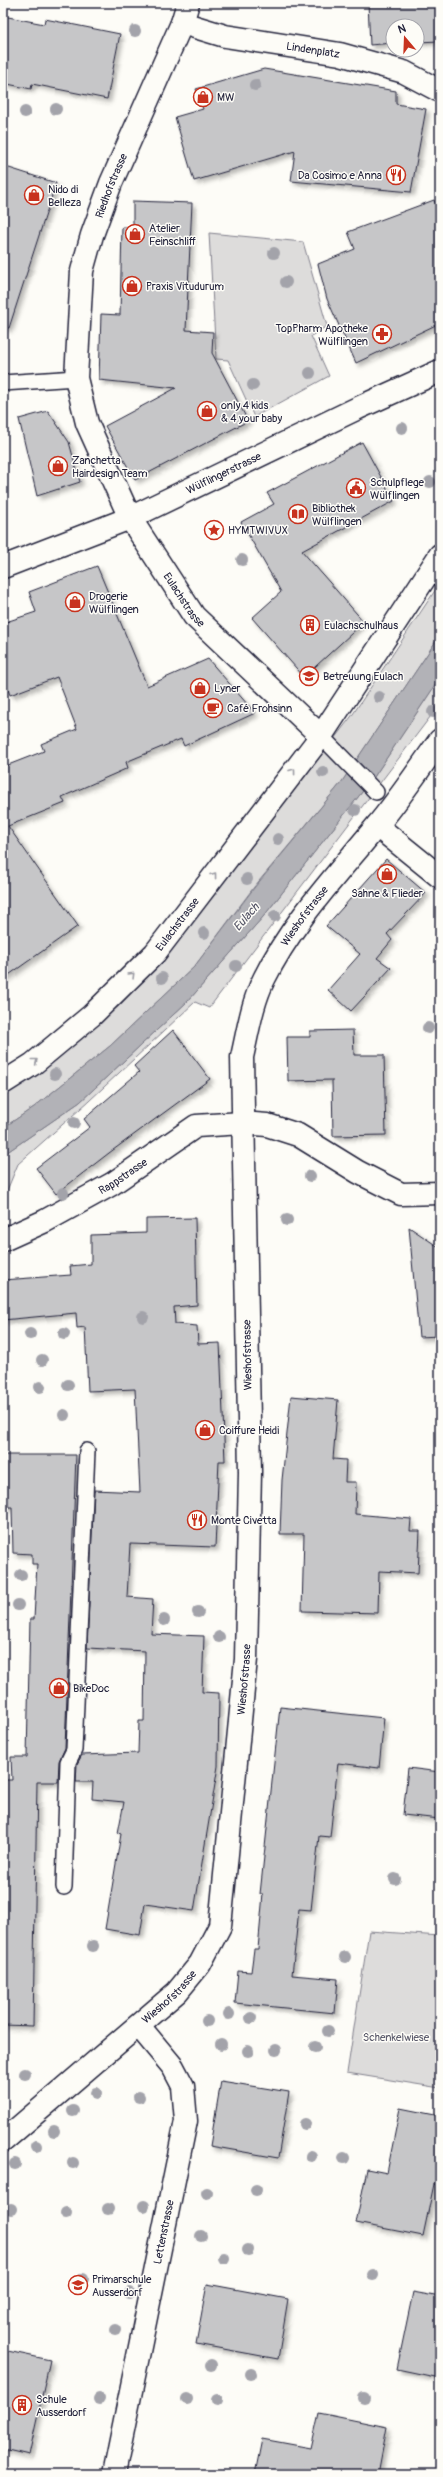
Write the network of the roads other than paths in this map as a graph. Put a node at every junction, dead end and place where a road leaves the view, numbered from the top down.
1 (185, 13) edge
2 (440, 91) edge
3 (440, 370) edge
4 (76, 378) junction
5 (3, 383) edge
6 (130, 518) junction
7 (440, 555) edge
8 (3, 568) edge
9 (321, 736) junction
10 (440, 740) edge
11 (376, 792) dead end
12 (377, 826) junction
13 (440, 877) edge
14 (3, 1083) edge
15 (242, 1123) junction
16 (440, 1193) edge
17 (3, 1240) edge
18 (87, 1451) dead end
19 (64, 1887) dead end
20 (139, 2026) junction
21 (3, 2141) edge
22 (114, 2474) edge

1 - 2 street, Lindenplatz
1 - 4 street, Riedhofstrasse
3 - 6 street, Wülflingerstrasse
4 - 5 lane
4 - 6 street, Riedhofstrasse
6 - 8 street, Wülflingerstrasse
6 - 9 street, Eulachstrasse
7 - 9 street, Eulachstrasse
9 - 11 lane
14 -> 9 street, Eulachstrasse
10 - 12 street, Wieshofstrasse
12 - 13 street
12 - 15 street, Wieshofstrasse
15 - 16 street
15 - 17 street, Rappstrasse
15 - 20 street, Wieshofstrasse
18 - 19 lane
20 - 21 street, Wieshofstrasse
20 - 22 street, Lettenstrasse

